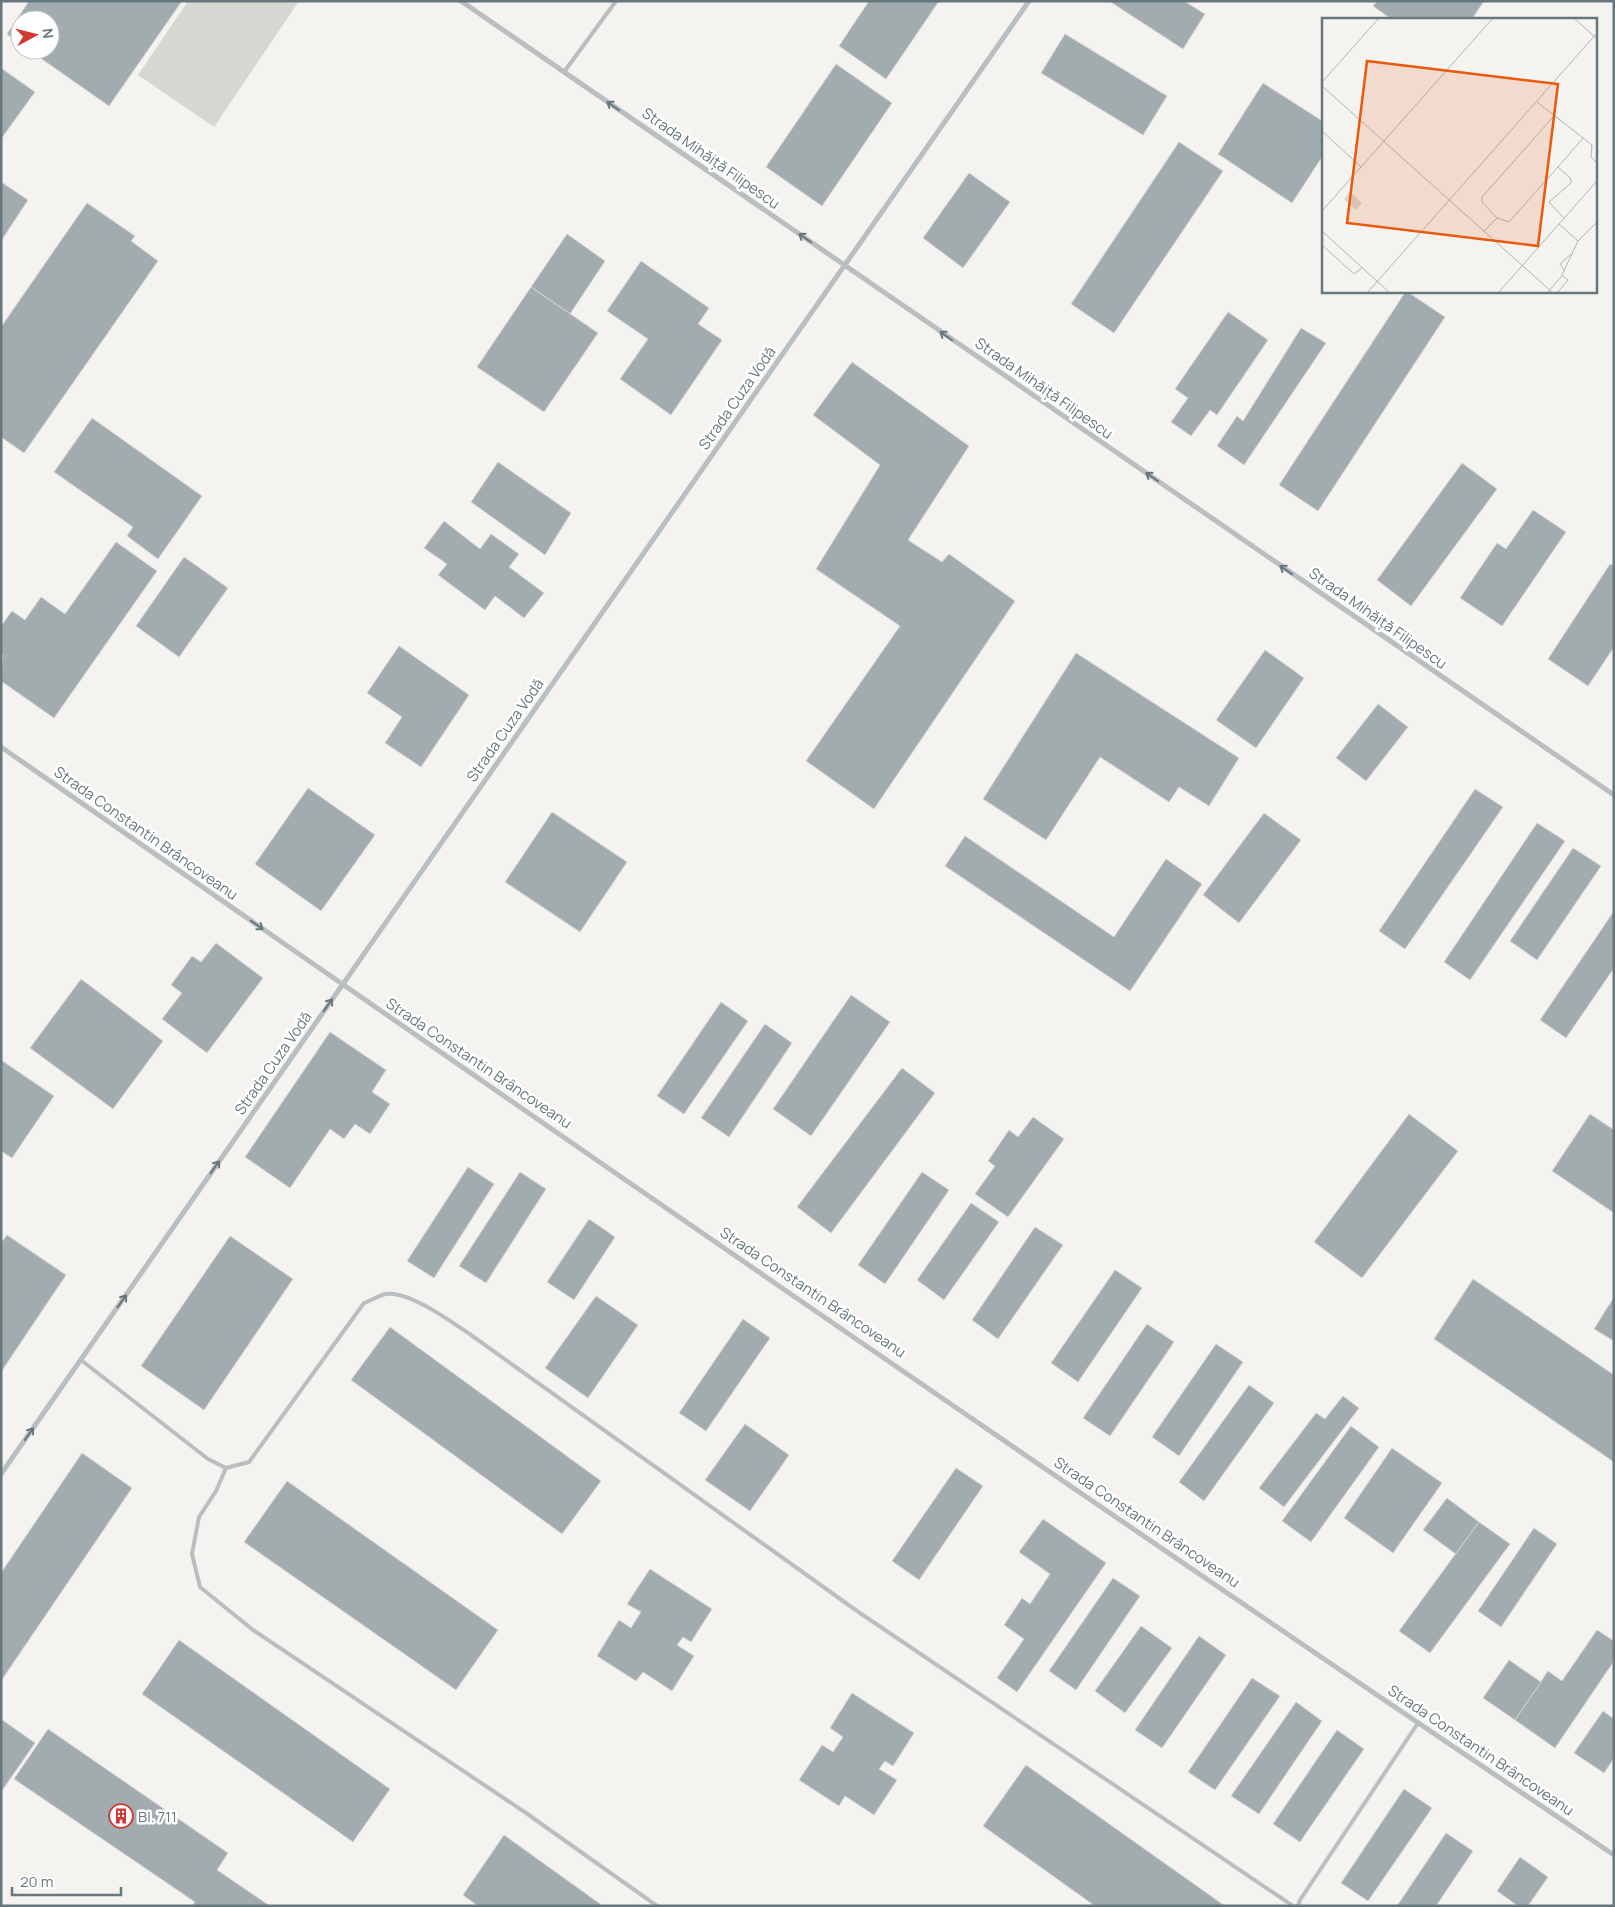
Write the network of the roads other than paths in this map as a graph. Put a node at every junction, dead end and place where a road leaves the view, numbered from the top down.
1 (461, 1) edge
2 (616, 1) edge
3 (1029, 1) edge
4 (564, 72) junction
5 (845, 266) junction
6 (1, 747) edge
7 (1614, 795) edge
8 (343, 985) junction
9 (81, 1360) junction
10 (226, 1468) junction
11 (1, 1474) edge
12 (1418, 1723) junction
13 (1614, 1855) edge
14 (657, 1906) edge
15 (1293, 1906) edge
16 (1298, 1906) edge

1 - 4 street, Strada Mihăiță Filipescu
2 - 4 lane
3 - 5 street, Strada Cuza Vodă
5 -> 4 street, Strada Mihăiță Filipescu
7 -> 5 street, Strada Mihăiță Filipescu
5 - 8 street, Strada Cuza Vodă
6 -> 8 street, Strada Constantin Brâncoveanu
9 -> 8 street, Strada Cuza Vodă
8 - 12 street, Strada Constantin Brâncoveanu
9 - 10 lane
11 -> 9 street, Strada Cuza Vodă
10 - 14 lane
10 - 15 lane
12 - 13 street, Strada Constantin Brâncoveanu
12 - 16 lane

